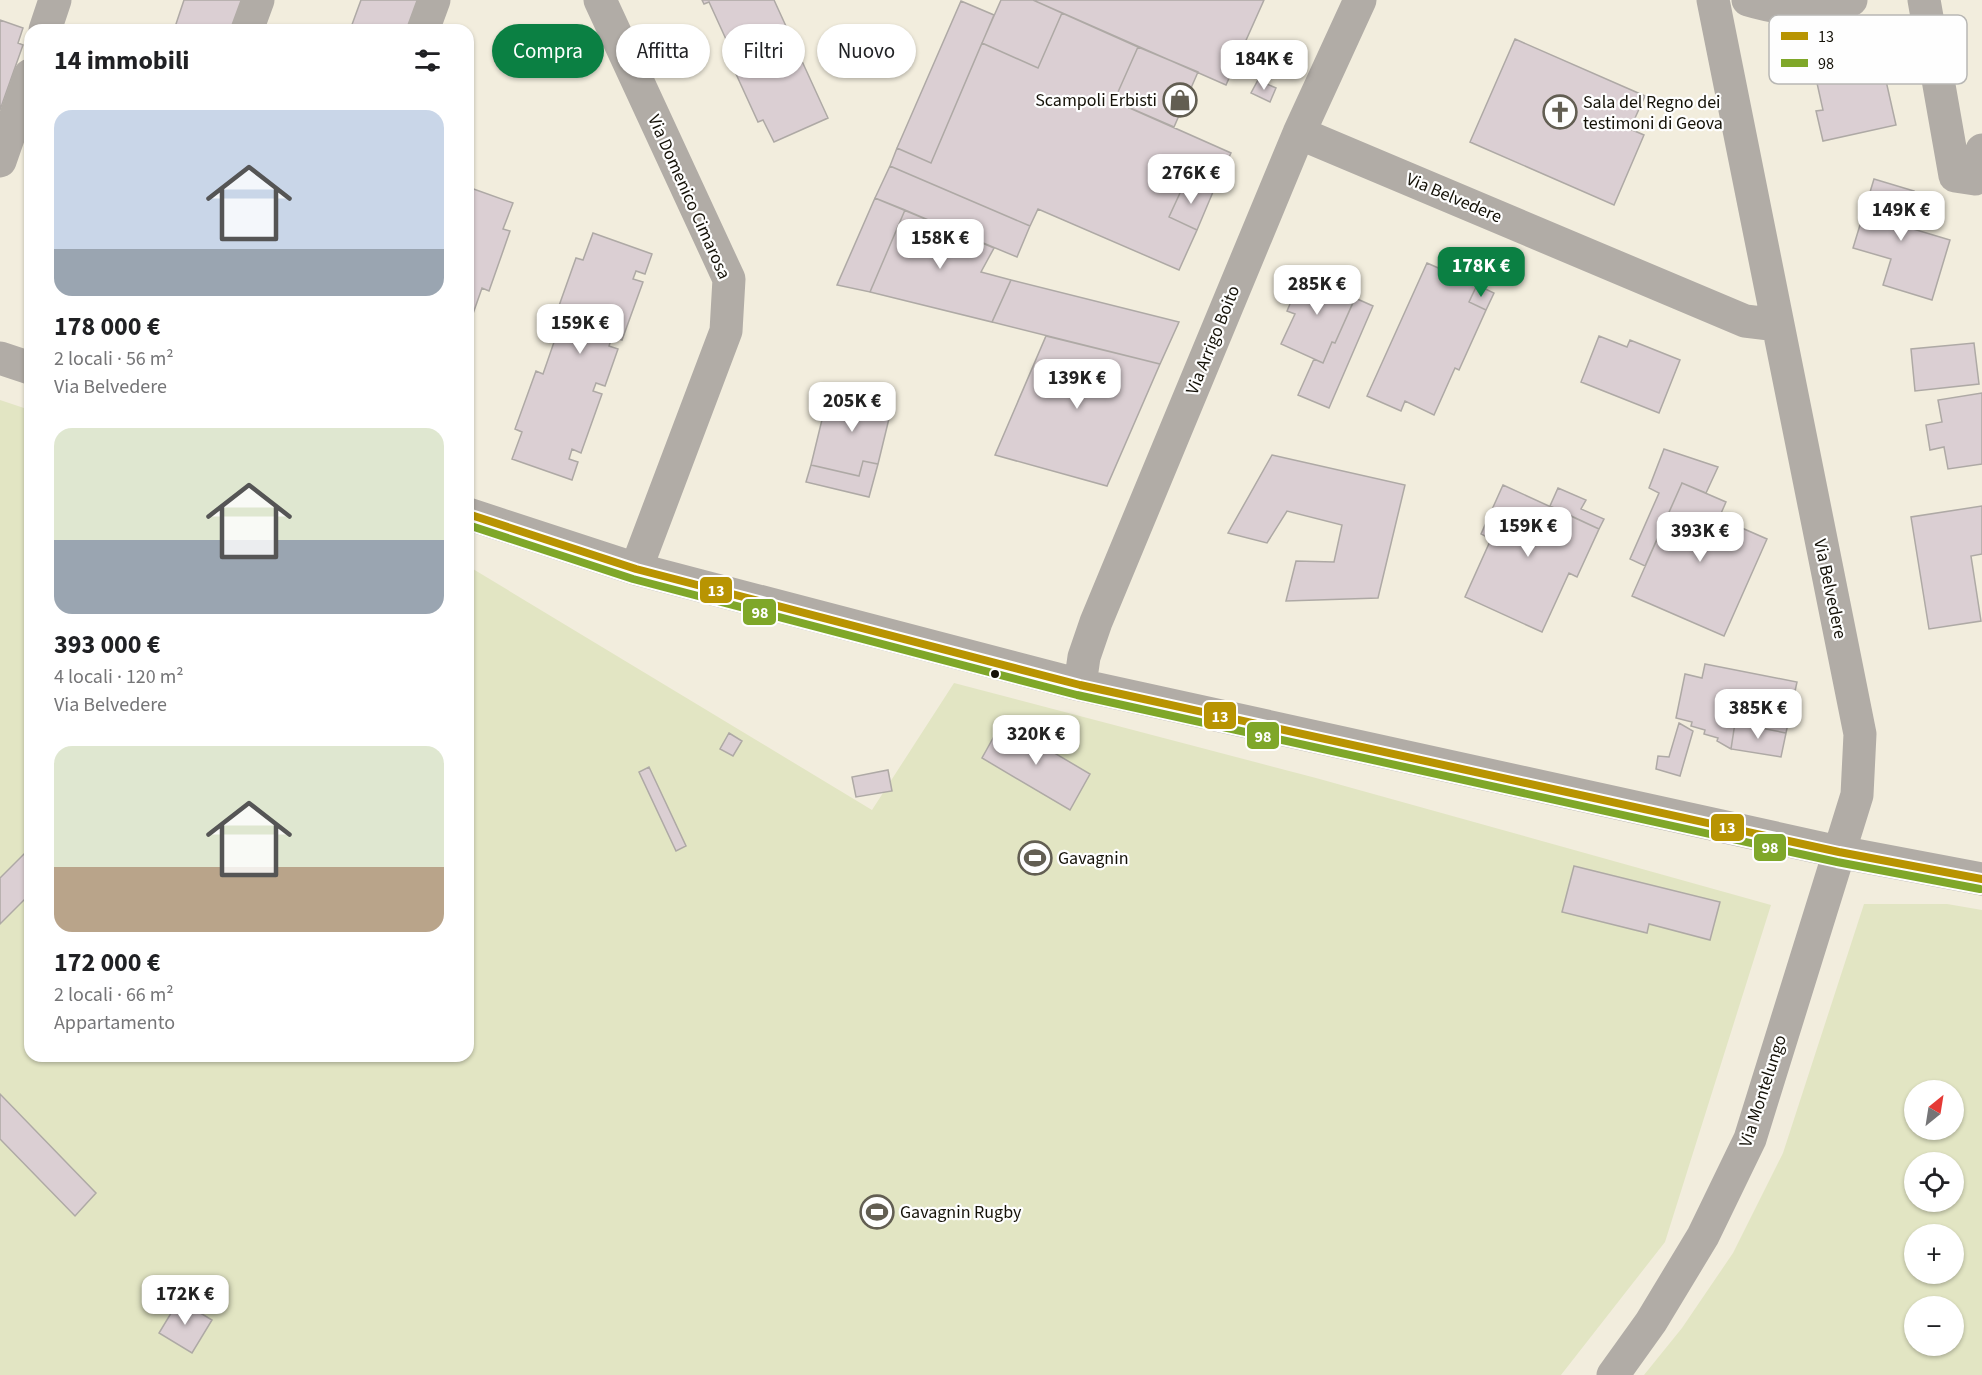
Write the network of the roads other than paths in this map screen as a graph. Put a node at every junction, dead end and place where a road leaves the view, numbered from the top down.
1 (55, 0) edge
2 (258, 0) edge
3 (434, 0) edge
4 (600, 0) edge
5 (1359, 0) edge
6 (1748, 0) edge
7 (1851, 0) edge
8 (1924, 0) edge
9 (1720, 2) edge
10 (1927, 15) edge
11 (47, 24) edge
12 (249, 24) edge
13 (425, 24) edge
14 (1939, 84) edge
15 (24, 94) edge
16 (1299, 133) junction
17 (1982, 150) edge
18 (0, 161) edge
19 (1778, 325) junction
20 (0, 358) edge
21 (24, 366) edge
22 (474, 516) edge
23 (636, 569) junction
24 (1080, 685) junction
25 (1839, 852) junction
26 (1982, 879) edge
27 (1613, 1375) edge

1 - 11 street
2 - 12 street
3 - 13 street
4 - 23 street, Via Domenico Cimarosa
5 - 16 street, Via Arrigo Boito
6 - 7 street
8 - 10 street
9 - 19 street, Via Belvedere
14 - 17 street
15 - 18 street
16 - 19 street, Via Belvedere
16 - 24 street, Via Arrigo Boito
19 - 25 street, Via Belvedere
20 - 21 street
22 - 23 street
23 - 24 street
24 - 25 street
25 - 26 street
25 - 27 street, Via Montelungo

